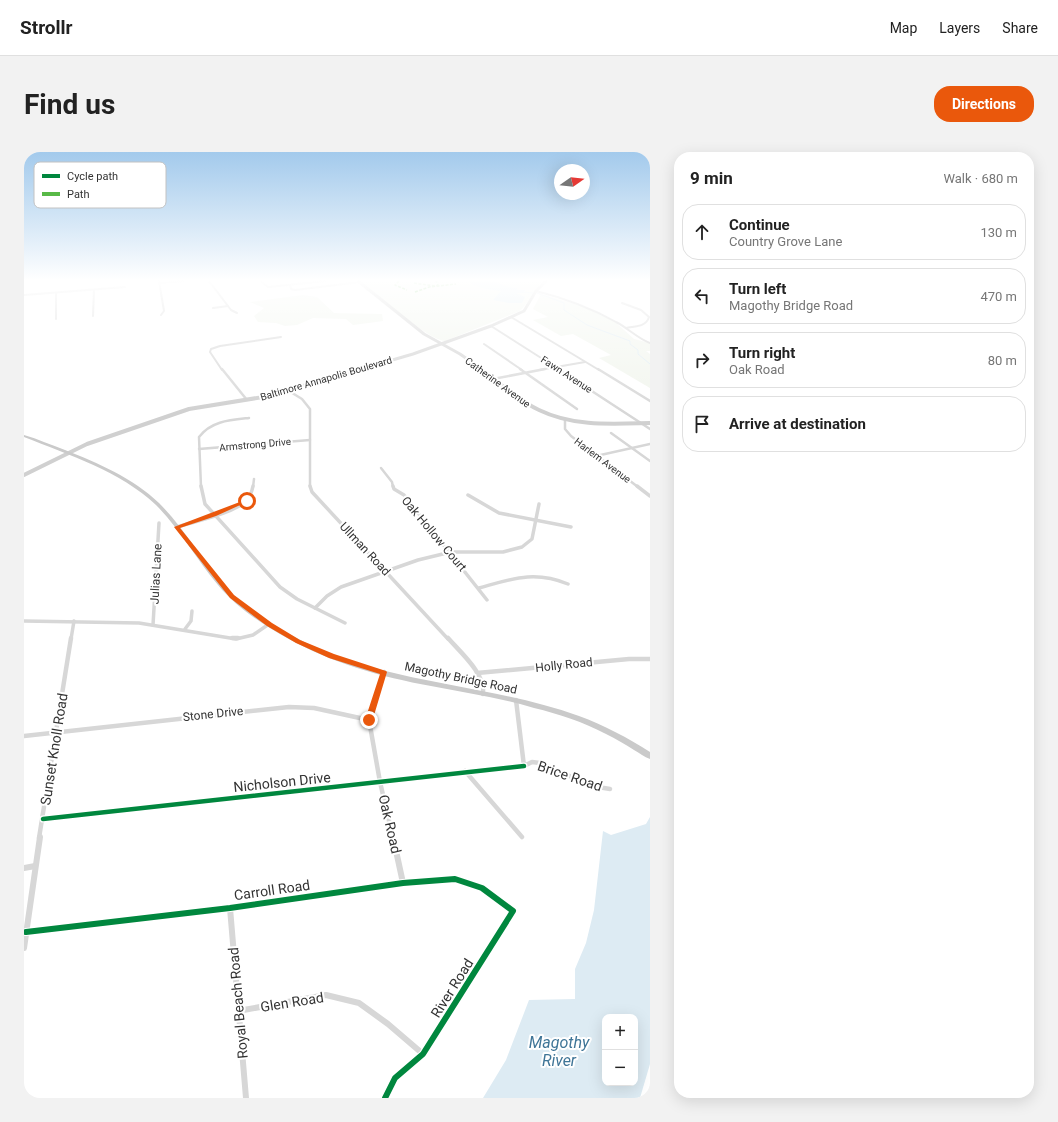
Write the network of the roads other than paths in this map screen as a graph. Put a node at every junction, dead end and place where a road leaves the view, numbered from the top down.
1 (412, 325) edge
2 (525, 325) edge
3 (622, 325) edge
4 (642, 325) edge
5 (491, 326) joint
6 (626, 328) junction
7 (281, 337) dead end
8 (650, 343) edge
9 (442, 344) junction
10 (484, 344) dead end
11 (586, 362) junction
12 (556, 367) junction
13 (525, 373) junction
14 (493, 379) junction
15 (289, 391) junction
16 (247, 400) junction
17 (650, 401) edge
18 (577, 409) dead end
19 (249, 418) dead end
20 (565, 420) junction
21 (642, 424) junction
22 (650, 424) edge
23 (650, 429) edge
24 (611, 433) dead end
25 (24, 436) edge
26 (310, 440) junction
27 (650, 444) edge
28 (199, 448) junction
29 (632, 448) junction
30 (67, 453) junction
31 (596, 456) junction
32 (650, 460) edge
33 (382, 468) dead end
34 (24, 475) edge
35 (254, 479) dead end
36 (468, 495) dead end
37 (650, 496) edge
38 (539, 504) dead end
39 (214, 515) junction
40 (536, 520) junction
41 (159, 523) dead end
42 (177, 527) junction
43 (571, 527) dead end
44 (451, 552) junction
45 (386, 572) junction
46 (568, 584) dead end
47 (478, 588) junction
48 (487, 600) dead end
49 (315, 608) junction
50 (192, 610) dead end
51 (24, 621) edge
52 (74, 621) junction
53 (345, 623) dead end
54 (269, 624) junction
55 (153, 625) junction
56 (185, 629) junction
57 (650, 659) edge
58 (384, 672) junction
59 (477, 674) junction
60 (484, 694) junction
61 (516, 700) junction
62 (369, 720) junction
63 (57, 731) junction
64 (24, 736) edge
65 (650, 756) edge
66 (524, 766) junction
67 (465, 771) junction
68 (380, 782) junction
69 (610, 789) dead end
70 (43, 819) junction
71 (522, 837) dead end
72 (35, 866) junction
73 (24, 868) edge
74 (403, 883) junction
75 (230, 908) junction
76 (513, 911) joint
77 (26, 932) junction
78 (24, 948) edge
79 (238, 1011) junction
80 (423, 1054) junction
81 (246, 1098) edge
82 (385, 1098) edge

1 - 9 main road, Catherine Avenue
2 - 11 street
3 - 6 street
4 - 6 street
5 - 9 main road, Baltimore Annapolis Boulevard
5 - 12 street, Fawn Avenue
6 - 8 street
7 - 16 street
9 - 14 main road, Catherine Avenue
9 - 15 main road, Baltimore Annapolis Boulevard
10 - 13 street
11 - 12 street
11 - 17 street
12 - 13 street
12 - 21 street, Fawn Avenue
13 - 14 street
13 - 18 street
14 - 20 main road, Catherine Avenue
15 - 16 main road, Baltimore Annapolis Boulevard
15 - 26 street, Ullman Road
16 - 30 main road, Baltimore Annapolis Boulevard
19 - 28 street
20 - 21 main road, Catherine Avenue
20 - 31 street, Harlem Avenue
21 - 22 main road, Catherine Avenue
21 - 23 street, Fawn Avenue
24 - 29 street
25 - 30 main road, Magothy Bridge Road
26 - 28 street, Armstrong Drive
26 - 45 street, Ullman Road
27 - 29 street
28 - 39 street
29 - 31 street
29 - 32 street
30 - 34 main road, Baltimore Annapolis Boulevard
30 - 42 main road, Magothy Bridge Road
31 - 37 street, Harlem Avenue
33 - 44 street, Oak Hollow Court
35 - 39 street
36 - 40 street
38 - 40 street
39 - 42 street
39 - 49 street
40 - 43 street
40 - 44 street
41 - 55 street, Julias Lane
42 - 54 main road, Magothy Bridge Road
44 - 45 street
44 - 47 street, Oak Hollow Court
45 - 49 street
45 - 59 street, Ullman Road
46 - 47 street
47 - 48 street, Oak Hollow Court
49 - 53 street
50 - 56 street
51 - 52 street
52 - 55 street
52 - 63 street, Sunset Knoll Road
54 - 56 street
54 - 58 main road, Magothy Bridge Road
55 - 56 street
57 - 59 street, Holly Road
58 - 60 main road, Magothy Bridge Road
58 - 62 street, Oak Road
59 - 60 street, Ullman Road
60 - 61 main road, Magothy Bridge Road
61 - 65 main road, Magothy Bridge Road
61 - 66 street, Brice Road
62 - 63 street, Stone Drive
62 - 68 street, Oak Road
63 - 64 street, Stone Drive
63 - 70 street, Sunset Knoll Road
66 - 67 street, Nicholson Drive
66 - 69 street, Brice Road
67 - 68 street, Nicholson Drive
67 - 71 street
68 - 70 street, Nicholson Drive
68 - 74 street, Oak Road
70 - 72 street, Sunset Knoll Road
72 - 73 street
72 - 77 street, Sunset Knoll Road
74 - 75 street, Carroll Road
74 - 76 street, Carroll Road
75 - 77 street, Carroll Road
75 - 79 street, Royal Beach Road
76 - 80 street, River Road
77 - 78 street, Sunset Knoll Road
79 - 80 street, Glen Road
79 - 81 street, Royal Beach Road
80 - 82 street, River Road

